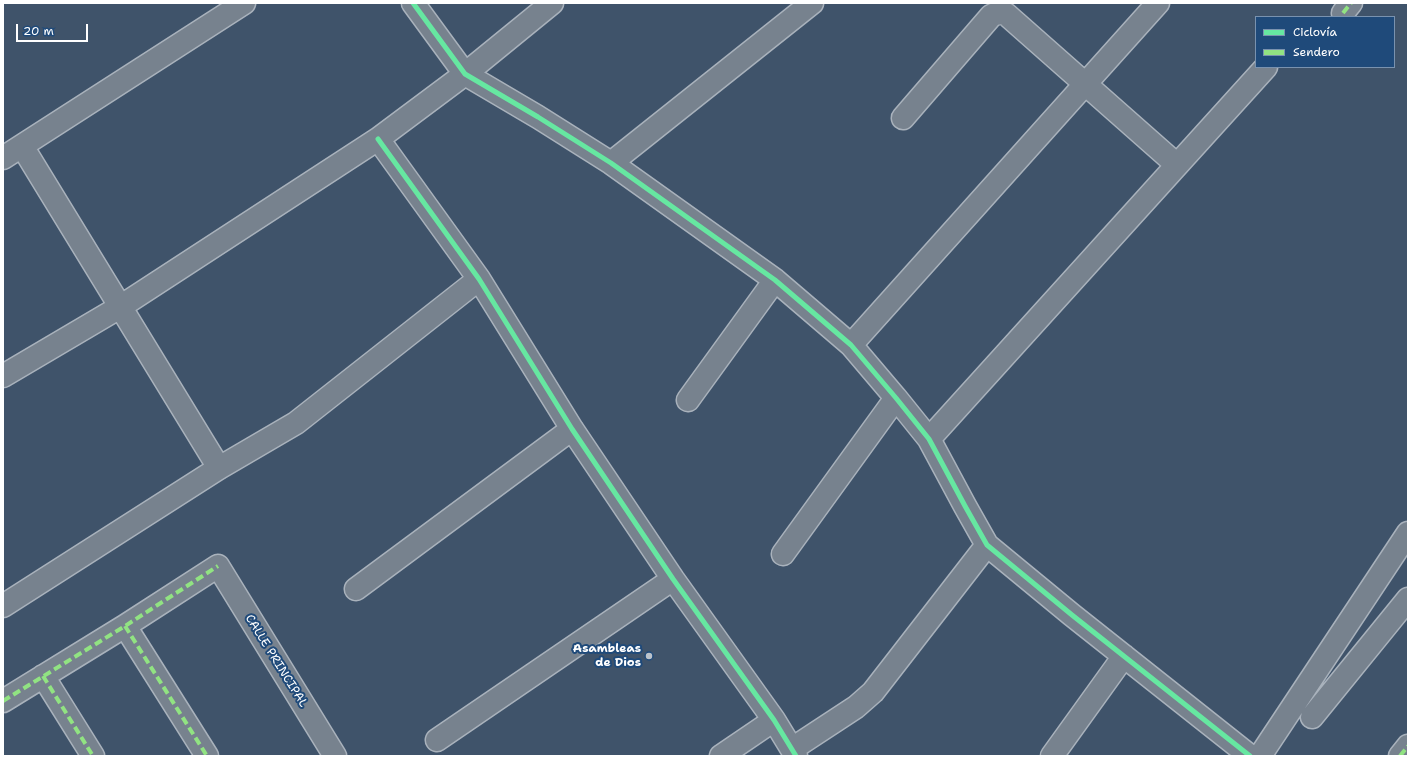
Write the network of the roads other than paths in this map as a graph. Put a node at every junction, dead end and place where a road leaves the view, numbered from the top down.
1 (244, 3) edge
2 (413, 3) edge
3 (552, 3) edge
4 (812, 3) edge
5 (1158, 3) edge
6 (1265, 68) edge
7 (465, 74) junction
8 (1086, 84) junction
9 (903, 118) dead end
10 (378, 139) junction
11 (22, 146) junction
12 (3, 158) edge
13 (611, 164) junction
14 (1177, 165) junction
15 (479, 279) junction
16 (775, 280) junction
17 (120, 307) junction
18 (851, 346) junction
19 (3, 376) edge
20 (896, 398) junction
21 (688, 400) dead end
22 (572, 429) junction
23 (929, 439) junction
24 (219, 468) junction
25 (1408, 533) edge
26 (987, 544) junction
27 (783, 554) dead end
28 (673, 579) junction
29 (356, 588) dead end
30 (1408, 599) edge
31 (3, 606) edge
32 (125, 626) junction
33 (1124, 656) junction
34 (43, 676) junction
35 (3, 701) edge
36 (1312, 717) dead end
37 (774, 720) junction
38 (437, 740) dead end
39 (1408, 746) edge
40 (794, 753) edge
41 (93, 756) edge
42 (207, 756) edge
43 (335, 756) edge
44 (721, 756) edge
45 (1052, 756) edge
46 (1250, 756) edge
47 (1260, 756) edge
48 (1400, 756) edge

1 - 11 street
2 - 7 street
3 - 7 street
4 - 13 street
5 - 8 street
6 - 14 street
7 - 10 street
7 - 13 street
8 - 9 street
8 - 14 street
8 - 18 street
10 - 15 street
10 - 17 street
11 - 12 street
11 - 17 street
13 - 16 street
14 - 23 street
15 - 22 street
15 - 24 street
16 - 18 street
16 - 21 street
17 - 19 street
17 - 24 street
18 - 20 street
20 - 23 street
20 - 27 street
22 - 28 street
22 - 29 street
23 - 26 street
24 - 31 street
25 - 47 street
26 - 33 street
26 - 40 street
28 - 37 street
28 - 38 street
30 - 36 street
32 - 34 street
32 - 42 street
32 - 43 street, CALLE PRINCIPAL
33 - 45 street
33 - 46 street
34 - 35 street
34 - 41 street
37 - 40 street
37 - 44 street
39 - 48 street

